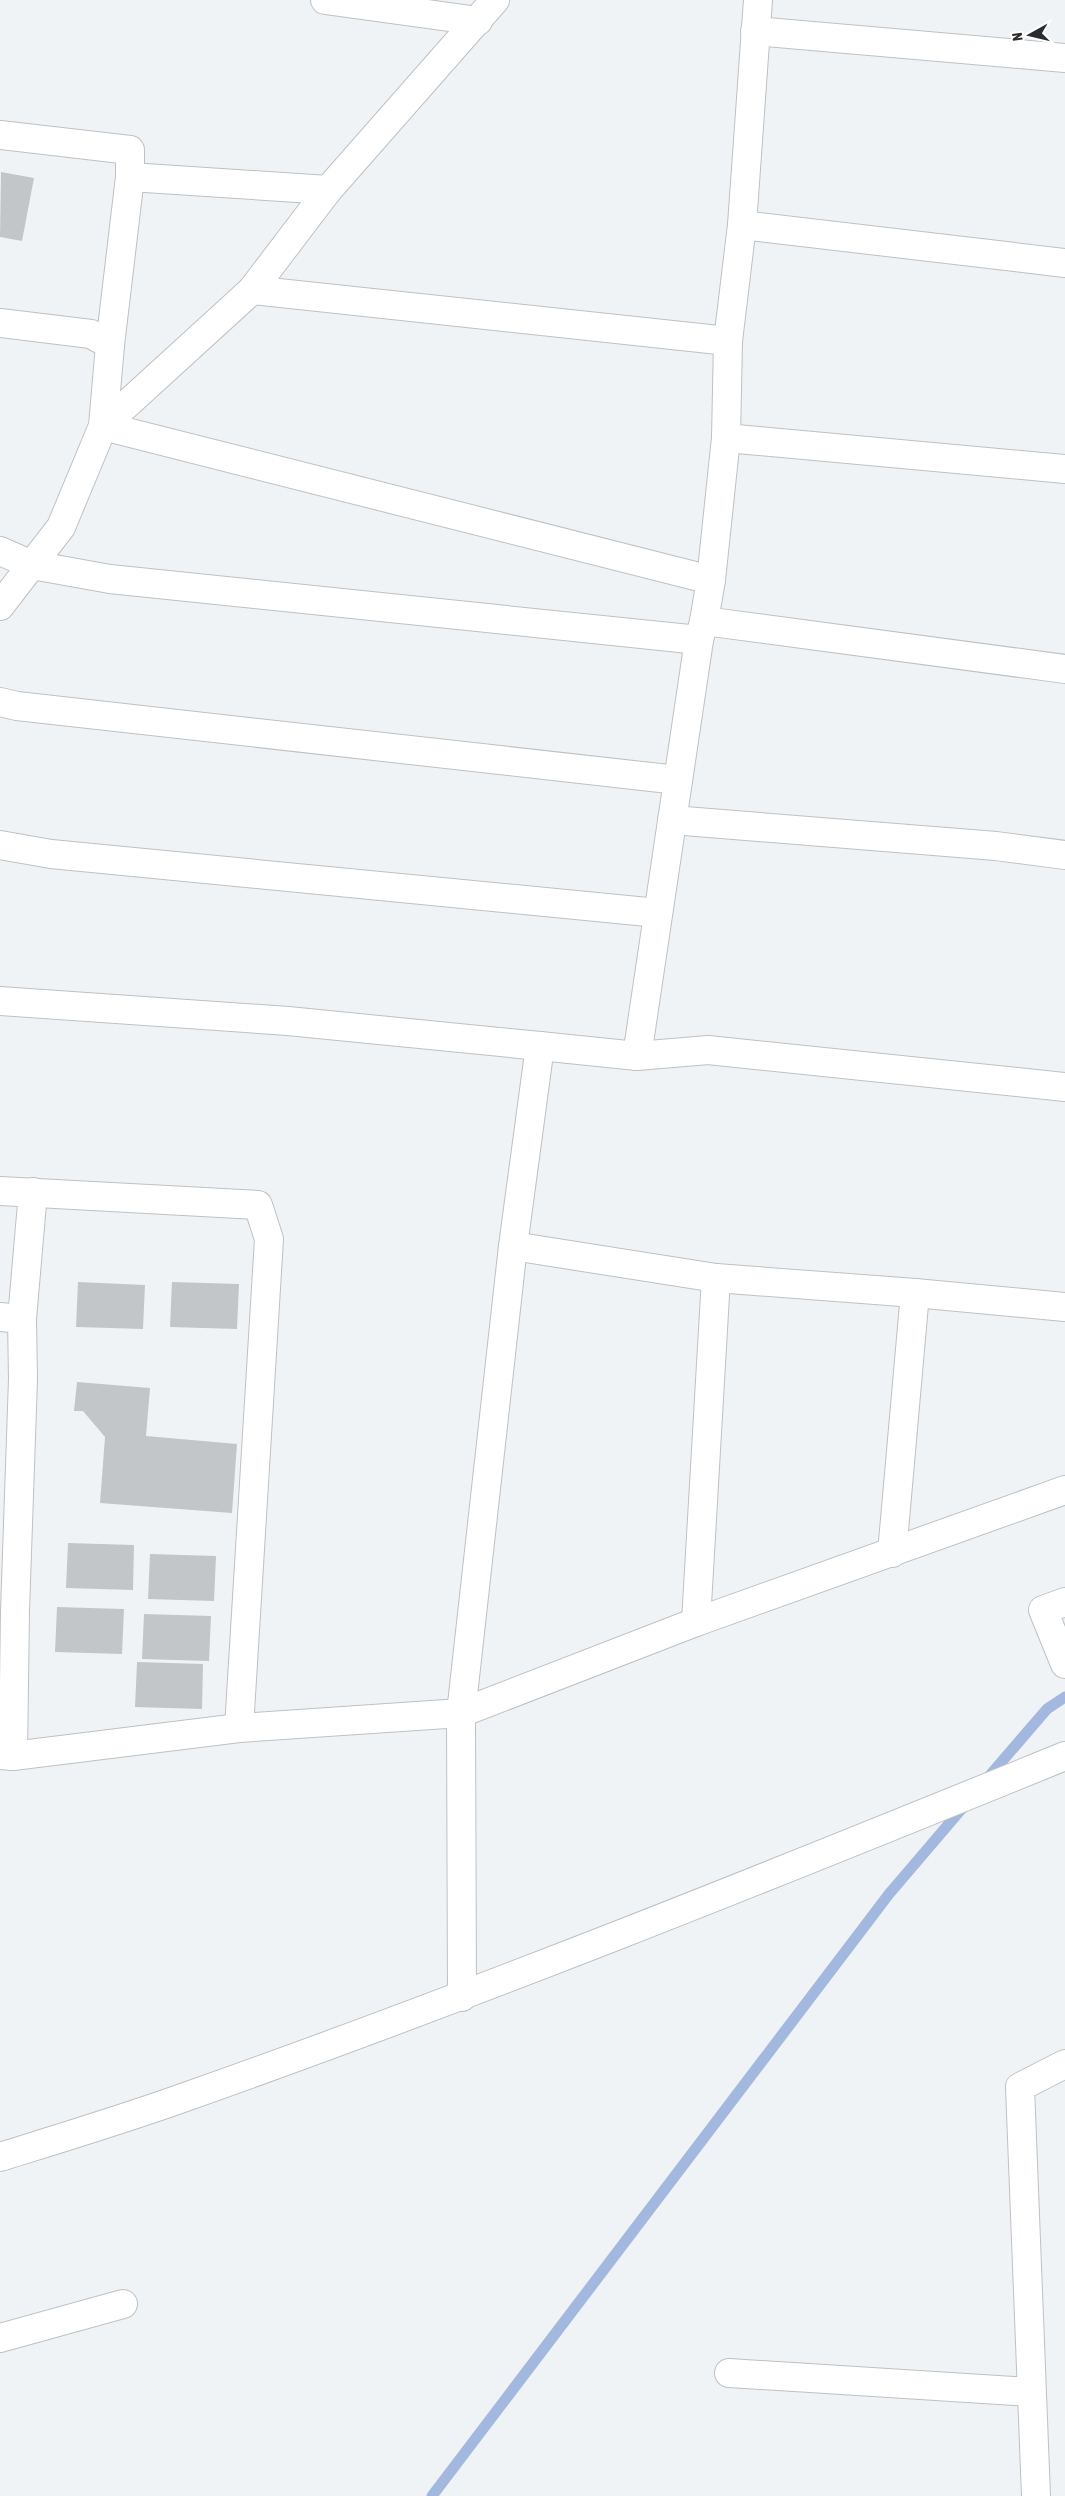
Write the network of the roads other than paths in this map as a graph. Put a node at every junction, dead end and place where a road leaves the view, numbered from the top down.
1 (324, 0) edge
2 (495, 0) edge
3 (758, 0) edge
4 (478, 21) junction
5 (755, 31) junction
6 (1065, 58) edge
7 (0, 135) edge
8 (130, 178) junction
9 (328, 190) junction
10 (742, 225) junction
11 (1065, 263) edge
12 (252, 290) junction
13 (0, 323) edge
14 (728, 341) junction
15 (110, 345) junction
16 (103, 426) junction
17 (726, 438) junction
18 (1065, 469) edge
19 (0, 550) edge
20 (32, 565) junction
21 (711, 580) junction
22 (0, 606) edge
23 (702, 630) junction
24 (1065, 669) edge
25 (0, 702) edge
26 (678, 780) junction
27 (672, 820) junction
28 (0, 845) edge
29 (1065, 855) edge
30 (658, 913) junction
31 (0, 1001) edge
32 (540, 1046) junction
33 (637, 1056) junction
34 (1065, 1087) edge
35 (0, 1190) edge
36 (33, 1192) junction
37 (514, 1246) junction
38 (716, 1278) junction
39 (915, 1293) junction
40 (1065, 1307) edge
41 (11, 1318) edge
42 (10, 1464) edge
43 (1065, 1490) edge
44 (892, 1553) junction
45 (1065, 1602) edge
46 (7, 1611) edge
47 (696, 1622) junction
48 (1065, 1664) edge
49 (461, 1713) junction
50 (239, 1728) junction
51 (6, 1755) edge
52 (1065, 1756) edge
53 (462, 1997) junction
54 (1065, 2064) edge
55 (0, 2157) edge
56 (123, 2304) dead end
57 (0, 2338) edge
58 (729, 2374) dead end
59 (1031, 2392) junction
60 (1036, 2496) edge

1 - 4 street
2 - 4 street
3 - 5 street
4 - 9 street
5 - 6 street
5 - 10 street
7 - 8 street
8 - 9 street
8 - 15 street
9 - 12 street
10 - 11 street
10 - 14 street
12 - 14 street
12 - 16 street
13 - 15 street
14 - 17 street
15 - 16 street
16 - 20 street
16 - 21 street
17 - 18 street
17 - 21 street
19 - 20 street
20 - 22 street
20 - 23 street
21 - 23 street
23 - 24 street
23 - 26 street
25 - 26 street
26 - 27 street
27 - 29 street
27 - 30 street
28 - 30 street
30 - 33 street
31 - 32 street
32 - 33 street
32 - 37 street
33 - 34 street
35 - 36 street
36 - 41 street
36 - 50 street
37 - 38 street
37 - 49 street
38 - 39 street
38 - 47 street
39 - 40 street
39 - 44 street
41 - 42 street
42 - 46 street
43 - 44 street
44 - 47 street
45 - 48 street
46 - 51 street
47 - 49 street
49 - 50 street
49 - 53 street
50 - 51 street
52 - 53 street
53 - 55 street
54 - 59 street
56 - 57 street
58 - 59 street
59 - 60 street

